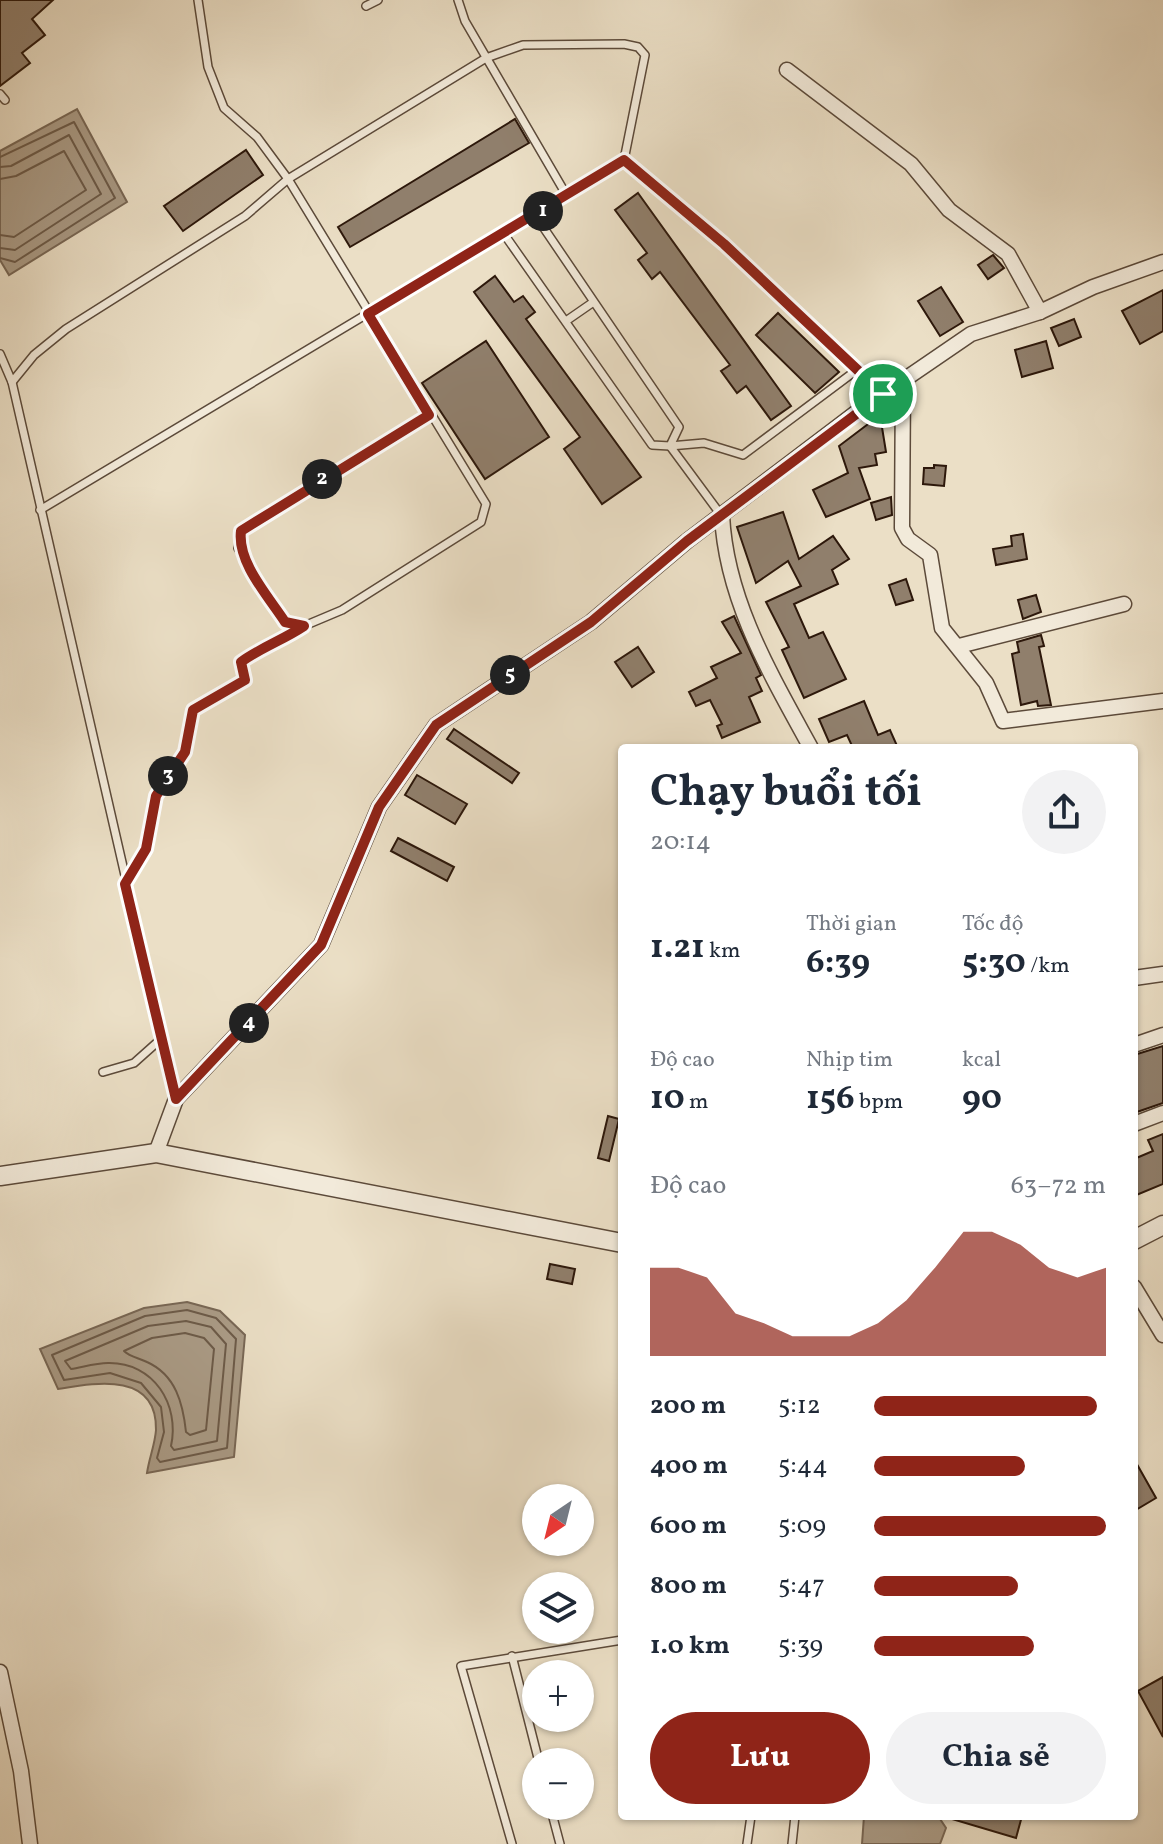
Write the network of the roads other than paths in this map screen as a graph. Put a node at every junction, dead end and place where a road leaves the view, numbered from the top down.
1 (198, 0) edge
2 (378, 0) edge
3 (458, 0) edge
4 (366, 6) dead end
5 (486, 58) junction
6 (787, 70) dead end
7 (624, 160) junction
8 (288, 179) junction
9 (567, 196) junction
10 (535, 215) junction
11 (504, 234) junction
12 (1163, 262) edge
13 (592, 303) junction
14 (1040, 312) junction
15 (368, 314) junction
16 (566, 321) junction
17 (0, 354) edge
18 (858, 369) junction
19 (903, 380) junction
20 (12, 382) junction
21 (883, 394) junction
22 (429, 415) junction
23 (670, 446) junction
24 (40, 510) junction
25 (722, 515) junction
26 (1124, 604) dead end
27 (959, 646) junction
28 (1163, 701) edge
29 (809, 744) edge
30 (1163, 974) edge
31 (1138, 977) edge
32 (1163, 1035) edge
33 (162, 1038) junction
34 (1138, 1044) edge
35 (103, 1072) dead end
36 (176, 1099) junction
37 (1163, 1113) edge
38 (1138, 1122) edge
39 (156, 1153) junction
40 (0, 1176) edge
41 (1163, 1225) edge
42 (1138, 1238) edge
43 (618, 1242) edge
44 (1138, 1294) edge
45 (1163, 1335) edge
46 (618, 1641) edge
47 (512, 1656) junction
48 (0, 1672) edge
49 (535, 1748) edge
50 (554, 1820) edge
51 (750, 1820) edge
52 (795, 1820) edge
53 (30, 1844) edge
54 (512, 1844) edge
55 (560, 1844) edge
56 (747, 1844) edge
57 (792, 1844) edge

1 - 8 lane
2 - 4 lane
3 - 5 lane
5 - 7 lane
5 - 8 lane
5 - 9 lane
6 - 14 street
7 - 9 lane
7 - 18 lane
8 - 15 lane
8 - 20 lane
9 - 10 lane
10 - 11 lane
10 - 13 lane
11 - 15 lane
11 - 16 lane
12 - 14 street
13 - 16 lane
13 - 23 lane
14 - 19 street
15 - 22 lane
15 - 24 lane
16 - 23 lane
17 - 20 lane
18 - 21 lane
18 - 23 lane
19 - 21 street
19 - 27 street
20 - 24 lane
21 - 25 street
22 - 22 lane
23 - 25 lane
24 - 33 lane
25 - 29 street
25 - 36 street
26 - 27 street
27 - 28 street
30 - 31 street
32 - 34 street
33 - 35 lane
33 - 36 lane
36 - 39 street
37 - 38 street
39 - 40 street
39 - 43 street
41 - 42 street
44 - 45 street
46 - 47 lane
47 - 49 lane
47 - 54 lane
48 - 53 street
50 - 55 lane
51 - 56 lane
52 - 57 lane

